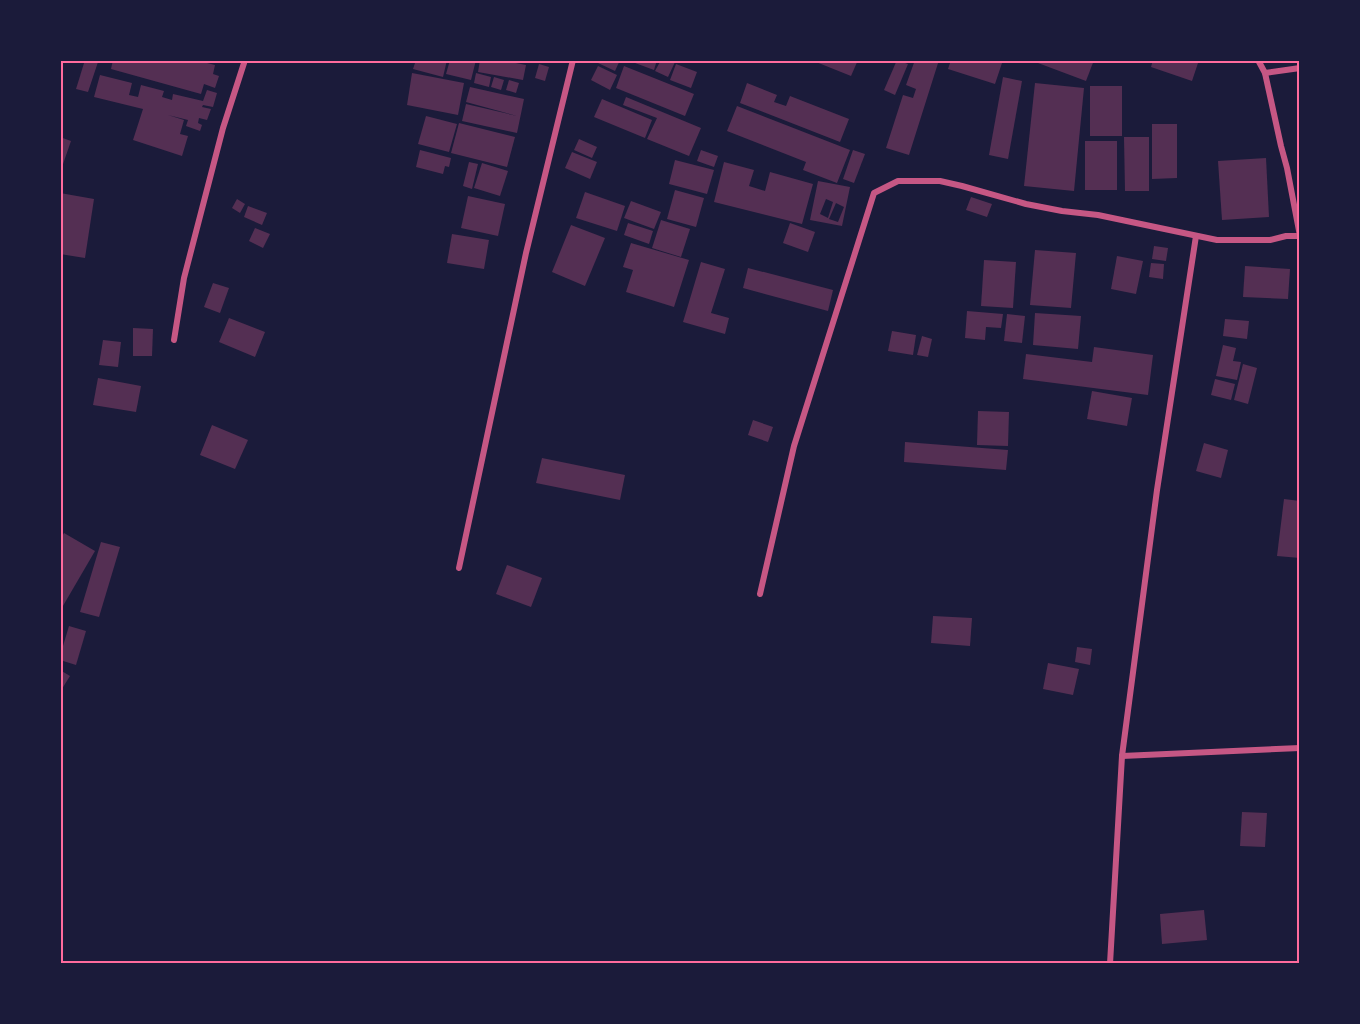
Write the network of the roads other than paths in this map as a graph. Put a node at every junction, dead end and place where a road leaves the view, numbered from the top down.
1 (245, 60) edge
2 (573, 60) edge
3 (1258, 60) edge
4 (1300, 69) edge
5 (1265, 73) junction
6 (1196, 236) junction
7 (1300, 236) edge
8 (174, 340) dead end
9 (459, 568) dead end
10 (760, 594) dead end
11 (1300, 748) edge
12 (1122, 756) junction
13 (1110, 964) edge

1 - 8 street
2 - 9 street
3 - 5 street
4 - 5 street
5 - 7 street
6 - 7 street
6 - 10 street
6 - 12 street
11 - 12 street
12 - 13 street

